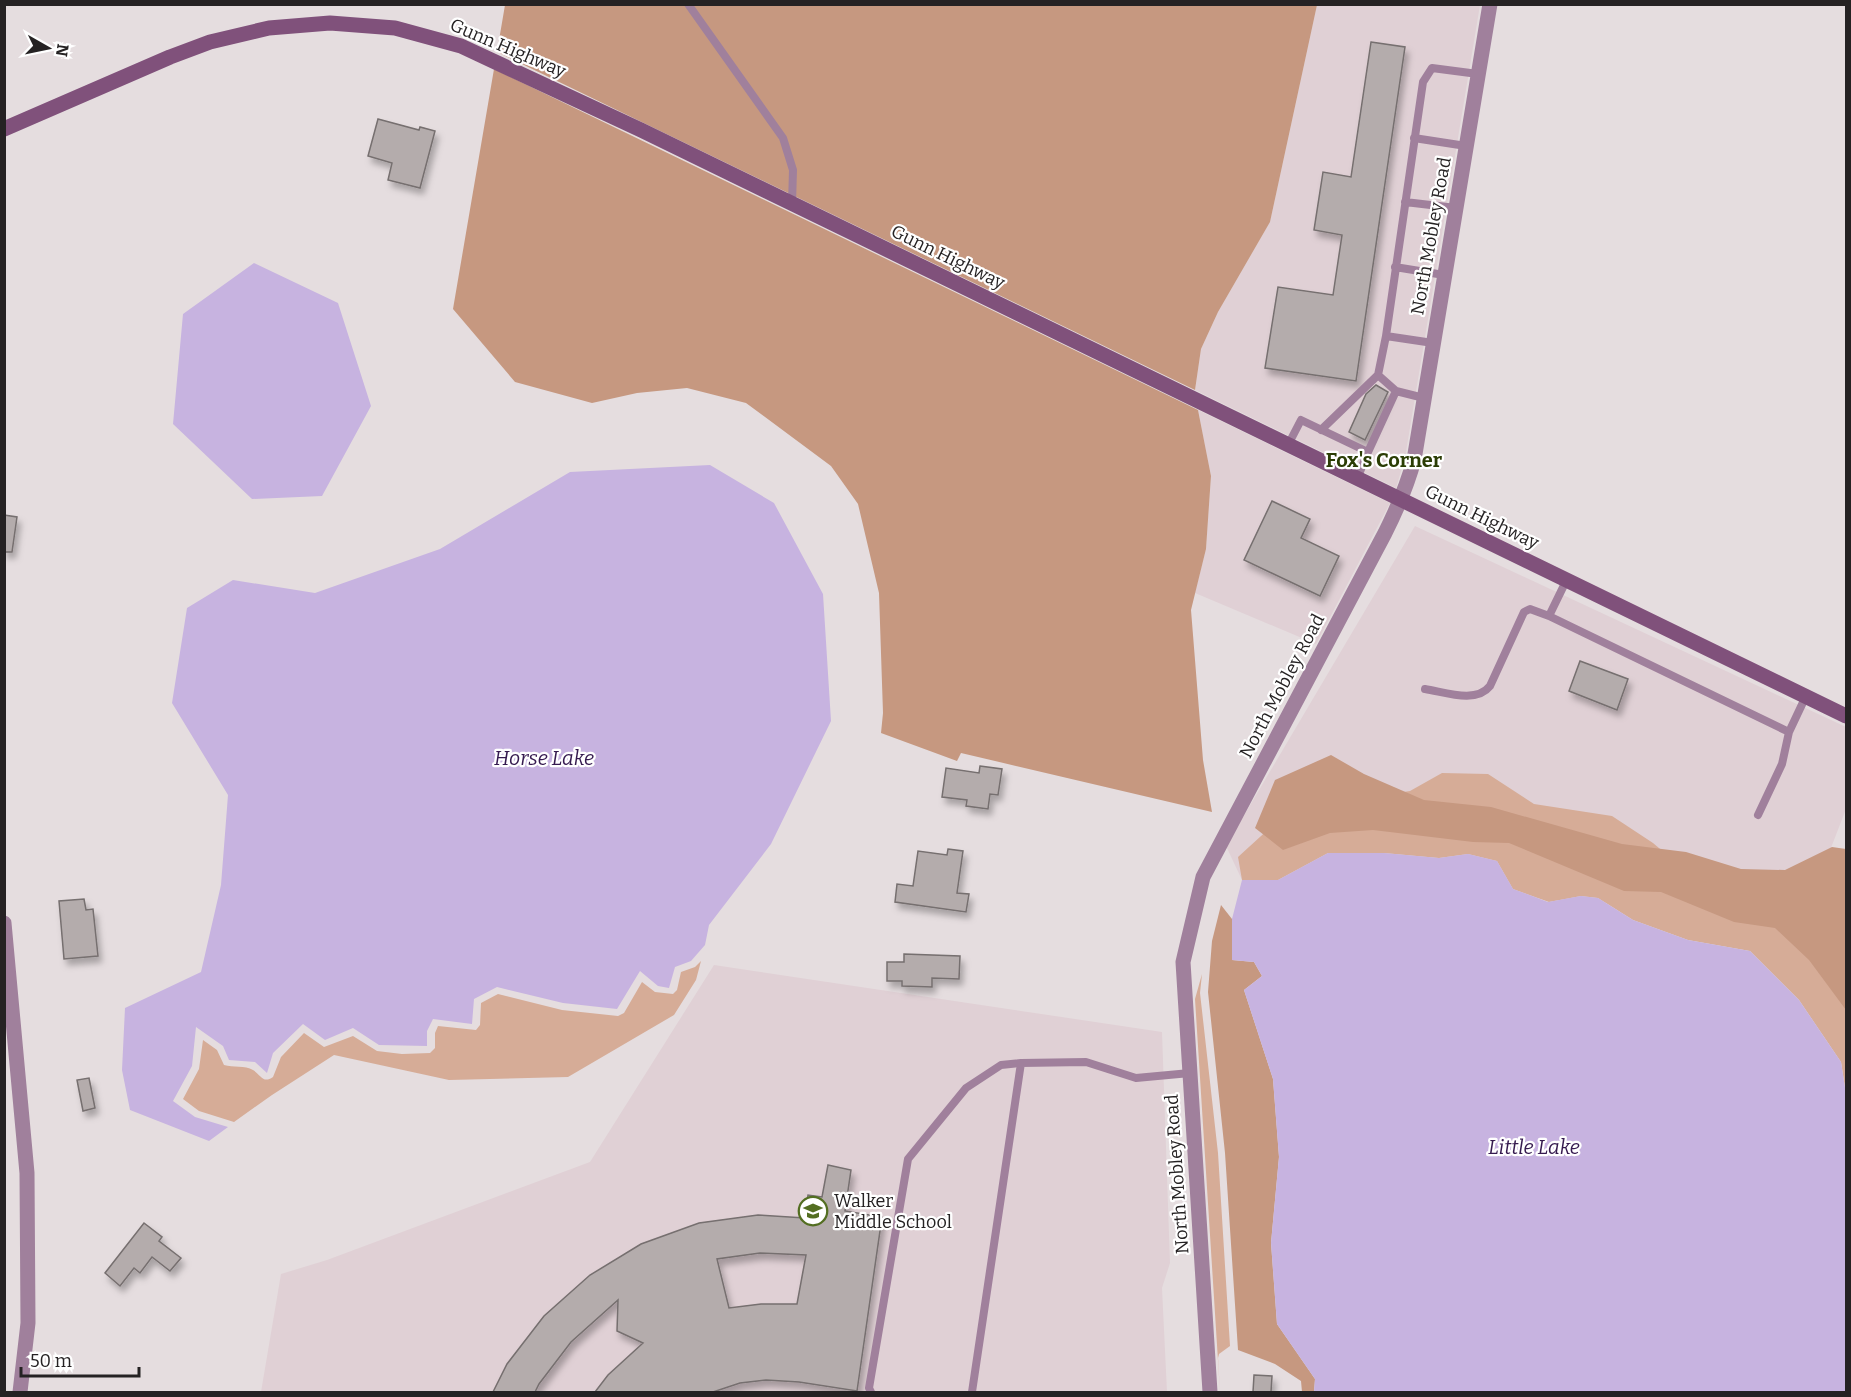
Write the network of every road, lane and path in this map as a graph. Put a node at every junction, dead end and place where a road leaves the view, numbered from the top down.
1 (688, 4) edge
2 (1490, 4) edge
3 (1478, 74) junction
4 (4, 129) edge
5 (1414, 138) junction
6 (1466, 146) junction
7 (1405, 202) junction
8 (792, 204) junction
9 (1456, 208) junction
10 (1395, 267) junction
11 (1444, 275) junction
12 (1386, 336) junction
13 (1433, 343) junction
14 (1378, 375) junction
15 (1396, 391) junction
16 (1424, 398) junction
17 (1321, 430) junction
18 (1288, 445) junction
19 (1368, 452) junction
20 (1358, 478) junction
21 (1402, 500) junction
22 (1567, 579) junction
23 (1549, 616) junction
24 (1425, 689) dead end
25 (1806, 696) junction
26 (1846, 716) edge
27 (1789, 732) junction
28 (1758, 815) dead end
29 (4, 923) edge
30 (1021, 1063) junction
31 (1190, 1074) junction
32 (20, 1392) edge
33 (871, 1392) edge
34 (972, 1392) edge
35 (1210, 1392) edge

1 - 8 lane
2 - 3 street, North Mobley Road
3 - 5 lane
3 - 6 street, North Mobley Road
4 - 8 main road, Gunn Highway
5 - 6 lane
5 - 7 lane
6 - 9 street, North Mobley Road
7 - 9 lane
7 - 10 lane
8 - 18 main road, Gunn Highway
9 - 11 street, North Mobley Road
10 - 11 lane
10 - 12 lane
11 - 13 street, North Mobley Road
12 - 13 lane
12 - 14 lane
13 - 16 street, North Mobley Road
14 - 15 lane
14 - 17 lane
15 - 16 lane
15 - 19 lane
16 - 21 street, North Mobley Road
17 - 18 lane
17 - 19 lane
18 - 20 main road, Gunn Highway
19 - 20 lane
20 - 21 main road, Gunn Highway
21 - 22 main road, Gunn Highway
21 - 31 street, North Mobley Road
22 - 23 lane
22 - 25 main road, Gunn Highway
23 - 24 lane
23 - 27 lane
25 - 26 main road, Gunn Highway
25 - 27 lane
27 - 28 lane
29 - 32 street
30 - 31 lane
30 - 33 lane
30 - 34 lane
31 - 35 street, North Mobley Road

